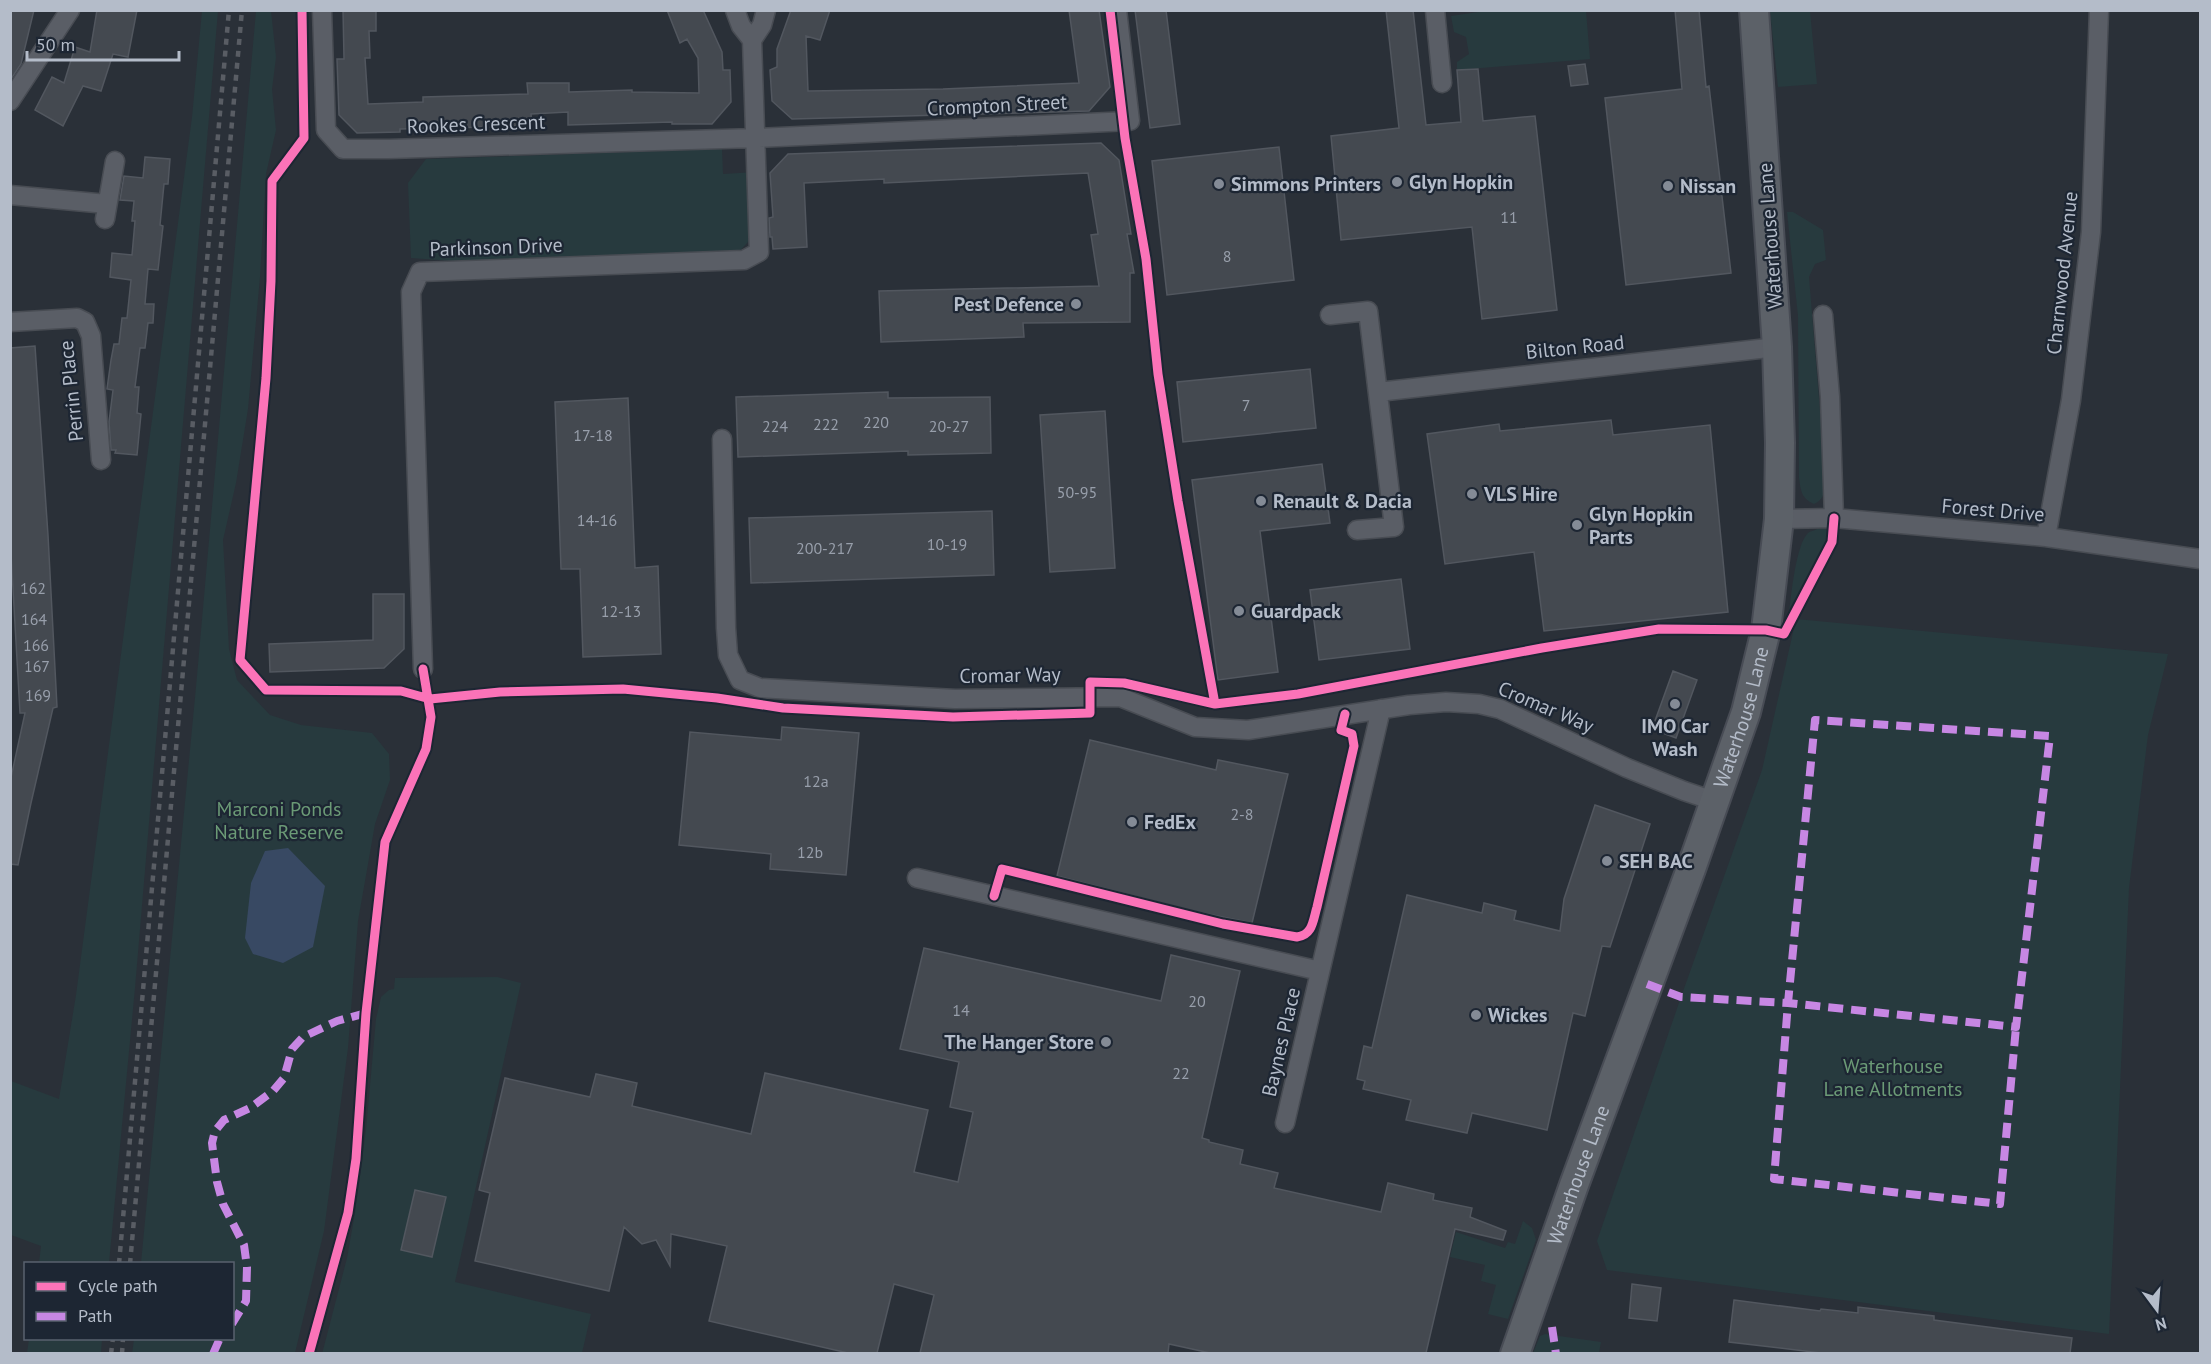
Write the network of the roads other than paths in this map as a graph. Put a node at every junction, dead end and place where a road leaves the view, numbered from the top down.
1 (70, 10) edge
2 (322, 10) edge
3 (735, 10) edge
4 (766, 10) edge
5 (1117, 10) edge
6 (1435, 10) edge
7 (1754, 10) edge
8 (2099, 10) edge
9 (752, 40) junction
10 (1442, 83) dead end
11 (10, 101) edge
12 (755, 138) junction
13 (114, 161) dead end
14 (10, 195) edge
15 (1330, 315) dead end
16 (1823, 315) dead end
17 (10, 322) edge
18 (1777, 347) junction
19 (1378, 392) junction
20 (722, 439) dead end
21 (100, 460) dead end
22 (1834, 518) junction
23 (1779, 519) junction
24 (1357, 530) dead end
25 (2046, 537) junction
26 (2200, 559) edge
27 (423, 669) dead end
28 (1381, 709) junction
29 (1714, 801) junction
30 (918, 878) dead end
31 (1320, 971) junction
32 (1285, 1123) dead end
33 (1515, 1353) edge

1 - 11 street
2 - 12 street, Rookes Crescent
3 - 9 street, Parkinson Drive
4 - 9 street, Parkinson Drive
5 - 12 street, Crompton Street
6 - 10 street
7 - 18 main road, Waterhouse Lane
8 - 25 street, Charnwood Avenue
9 - 12 street, Parkinson Drive
12 - 27 street, Parkinson Drive
13 - 14 street
15 - 19 street
16 - 22 street
17 - 21 street, Perrin Place
18 - 19 street, Bilton Road
18 - 23 main road, Waterhouse Lane
19 - 24 street
20 - 28 street, Cromar Way
22 - 23 street, Forest Drive
22 - 25 street, Forest Drive
23 - 29 main road, Waterhouse Lane
25 - 26 street, Forest Drive
28 - 29 street, Cromar Way
28 - 31 street, Baynes Place
29 - 33 main road, Waterhouse Lane
30 - 31 street, Baynes Place
31 - 32 street, Baynes Place

